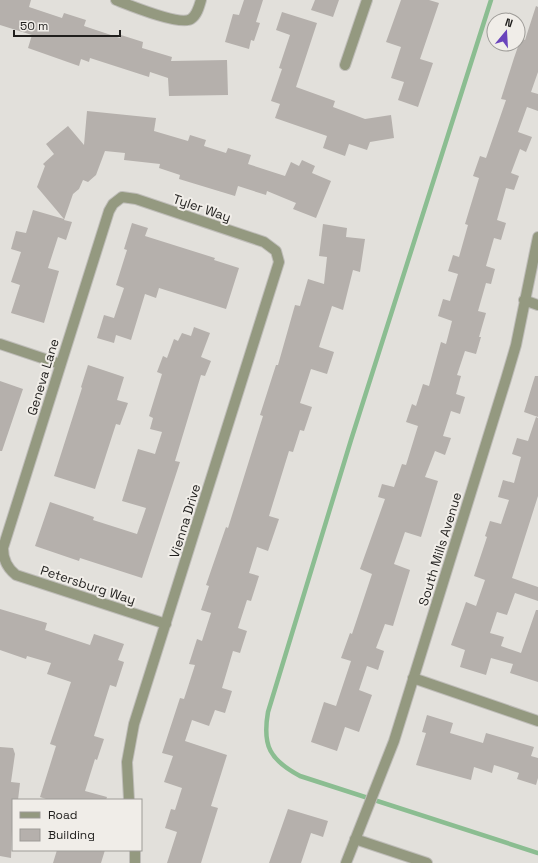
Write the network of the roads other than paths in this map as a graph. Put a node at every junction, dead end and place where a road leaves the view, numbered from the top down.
1 (116, 0) edge
2 (201, 0) edge
3 (367, 0) edge
4 (345, 65) dead end
5 (117, 199) joint
6 (538, 237) edge
7 (276, 251) joint
8 (524, 300) junction
9 (538, 305) edge
10 (0, 344) edge
11 (60, 364) junction
12 (6, 564) joint
13 (166, 624) junction
14 (413, 678) junction
15 (538, 721) edge
16 (130, 799) edge
17 (355, 839) junction
18 (135, 851) edge
19 (135, 863) edge
20 (346, 863) edge
21 (427, 863) edge

1 - 2 street
3 - 4 street
5 - 7 street, Tyler Way
5 - 11 street, Geneva Lane
6 - 8 street, South Mills Avenue
7 - 13 street, Vienna Drive
8 - 9 street
8 - 14 street, South Mills Avenue
10 - 11 street
11 - 12 street, Geneva Lane
12 - 13 street, Petersburg Way
13 - 16 street, Vienna Drive
14 - 15 street
14 - 17 street, South Mills Avenue
17 - 20 street, South Mills Avenue
17 - 21 street
18 - 19 street

